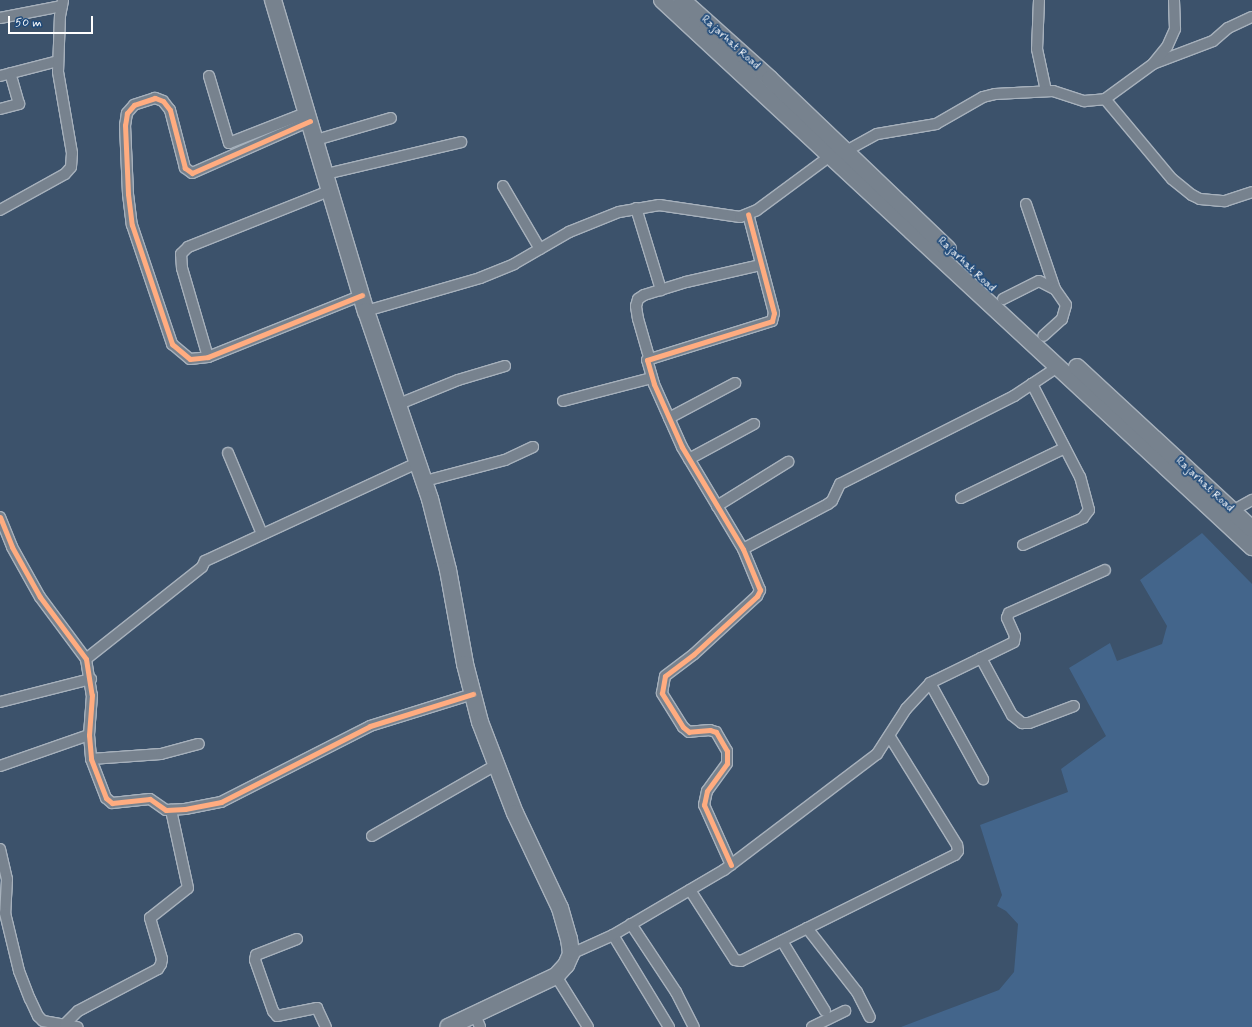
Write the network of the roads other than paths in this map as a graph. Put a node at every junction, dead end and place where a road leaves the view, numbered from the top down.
1 (273, 0) edge
2 (662, 0) edge
3 (682, 0) edge
4 (1040, 0) edge
5 (1174, 0) edge
6 (63, 3) edge
7 (1252, 17) edge
8 (0, 18) edge
9 (58, 61) junction
10 (1153, 64) junction
11 (10, 73) junction
12 (0, 76) edge
13 (209, 76) dead end
14 (1046, 91) junction
15 (1105, 100) junction
16 (0, 109) edge
17 (309, 116) junction
18 (391, 118) dead end
19 (316, 140) junction
20 (461, 142) dead end
21 (840, 151) junction
22 (326, 174) junction
23 (503, 186) dead end
24 (331, 190) junction
25 (1252, 192) edge
26 (1026, 204) dead end
27 (636, 208) junction
28 (0, 210) edge
29 (748, 214) junction
30 (540, 249) junction
31 (762, 265) junction
32 (1055, 289) junction
33 (661, 290) junction
34 (362, 295) junction
35 (1003, 299) junction
36 (366, 311) junction
37 (1043, 336) junction
38 (208, 357) junction
39 (649, 357) junction
40 (505, 366) dead end
41 (1060, 366) junction
42 (651, 378) junction
43 (735, 383) dead end
44 (1032, 384) junction
45 (563, 402) dead end
46 (399, 404) junction
47 (669, 418) junction
48 (754, 424) dead end
49 (533, 447) dead end
50 (1065, 448) junction
51 (228, 453) dead end
52 (689, 459) junction
53 (418, 462) junction
54 (788, 462) dead end
55 (425, 482) junction
56 (961, 498) dead end
57 (1252, 500) edge
58 (717, 506) junction
59 (1232, 511) junction
60 (1, 522) edge
61 (1252, 529) edge
62 (262, 534) junction
63 (1023, 545) dead end
64 (1252, 547) edge
65 (743, 549) junction
66 (1105, 570) dead end
67 (86, 658) junction
68 (982, 658) junction
69 (91, 679) junction
70 (930, 683) junction
71 (473, 694) junction
72 (0, 702) edge
73 (1074, 706) dead end
74 (89, 735) junction
75 (890, 737) junction
76 (199, 744) dead end
77 (91, 759) junction
78 (0, 766) edge
79 (496, 766) junction
80 (983, 779) dead end
81 (171, 810) junction
82 (372, 836) dead end
83 (0, 849) edge
84 (731, 865) junction
85 (690, 890) junction
86 (631, 924) junction
87 (806, 928) junction
88 (613, 934) junction
89 (297, 939) dead end
90 (782, 941) junction
91 (571, 954) junction
92 (556, 976) junction
93 (825, 1011) dead end
94 (845, 1011) dead end
95 (870, 1017) dead end
96 (477, 1021) edge
97 (65, 1024) junction
98 (77, 1027) edge
99 (326, 1027) edge
100 (448, 1027) edge
101 (588, 1027) edge
102 (669, 1027) edge
103 (694, 1027) edge
104 (812, 1027) edge

1 - 17 main road
2 - 21 main road
3 - 21 main road, Rajarhat Road
4 - 14 street
5 - 10 street
6 - 8 street
6 - 9 street
7 - 10 street
9 - 11 street
9 - 28 street
10 - 15 street
11 - 12 street
11 - 16 street
13 - 17 street
14 - 15 street
14 - 21 street
15 - 25 street
17 - 19 main road
17 - 38 street
18 - 19 street
19 - 22 main road
20 - 22 street
21 - 29 street
21 - 35 main road, Rajarhat Road
21 - 41 main road
22 - 24 main road
23 - 30 street
24 - 34 main road
24 - 38 street
26 - 32 street
27 - 29 street
27 - 30 street
27 - 33 street
29 - 31 street
30 - 36 street
31 - 33 street
31 - 39 street
32 - 35 street
32 - 37 street
33 - 39 street
34 - 36 main road
34 - 38 street
35 - 37 main road, Rajarhat Road
36 - 46 main road
37 - 59 main road, Rajarhat Road
39 - 42 street
40 - 46 street
41 - 44 street
41 - 64 main road
42 - 45 street
42 - 47 street
43 - 47 street
44 - 50 street
44 - 65 street
46 - 53 main road
47 - 52 street
48 - 52 street
49 - 55 street
50 - 56 street
50 - 63 street
51 - 62 street
52 - 58 street
53 - 55 main road
53 - 62 street
54 - 58 street
55 - 71 main road
57 - 59 street
58 - 65 street
59 - 61 main road, Rajarhat Road
60 - 67 street
62 - 67 street
65 - 84 street
66 - 68 street
67 - 69 street
68 - 70 street
68 - 73 street
69 - 72 street
69 - 74 street
70 - 75 street
70 - 80 street
71 - 79 main road
71 - 81 street
74 - 77 street
74 - 78 street
75 - 84 street
75 - 87 street
76 - 77 street
77 - 81 street
79 - 82 street
79 - 91 main road
81 - 97 street
83 - 97 street
84 - 85 street
85 - 86 street
85 - 90 street
86 - 88 street
86 - 103 street
87 - 90 street
87 - 95 street
88 - 91 street
88 - 102 street
89 - 99 street
90 - 93 street
91 - 92 main road
92 - 96 main road
92 - 101 street
94 - 104 street
96 - 100 main road
97 - 98 street

